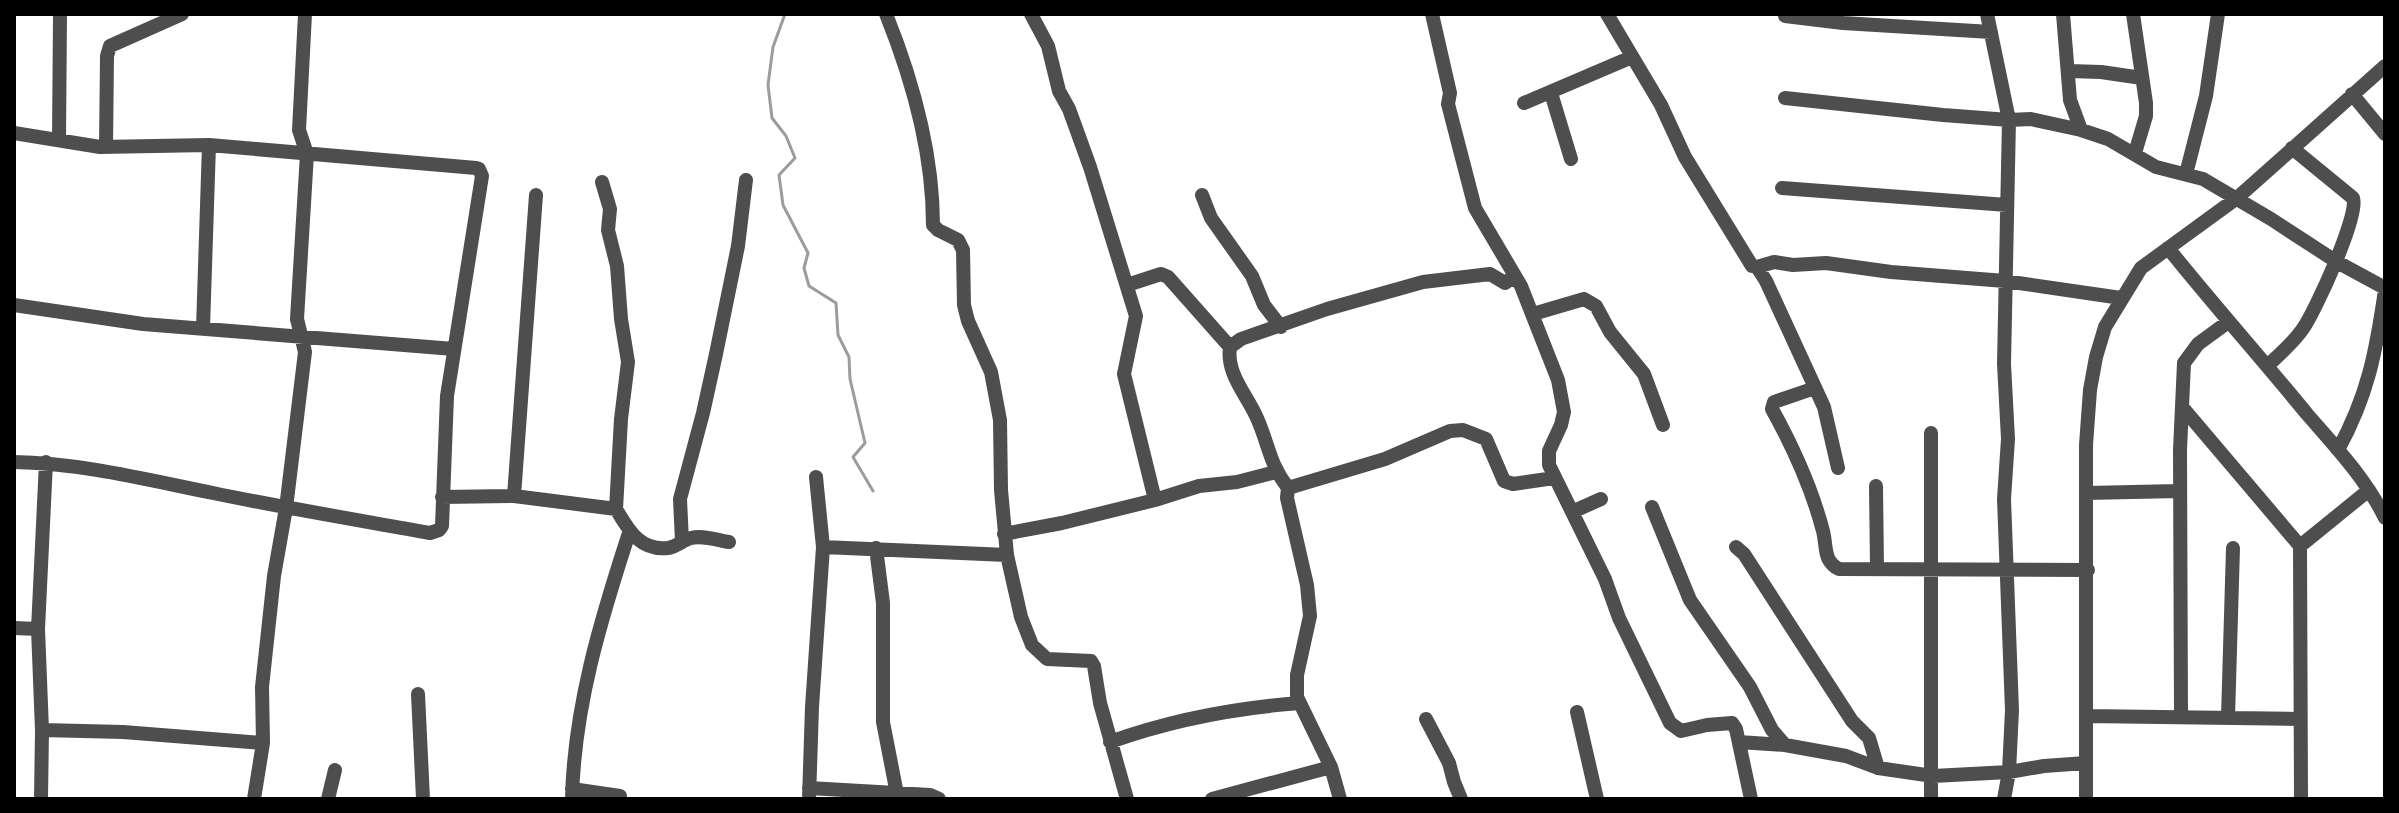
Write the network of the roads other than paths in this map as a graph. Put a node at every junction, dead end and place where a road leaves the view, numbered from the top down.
1 (60, 14) edge
2 (182, 14) edge
3 (305, 14) edge
4 (886, 14) edge
5 (1031, 14) edge
6 (1432, 14) edge
7 (1607, 14) edge
8 (1987, 14) edge
9 (2063, 14) edge
10 (2133, 14) edge
11 (1785, 16) dead end
12 (2213, 16) edge
13 (1991, 32) junction
14 (1632, 57) junction
15 (2385, 66) edge
16 (2069, 71) junction
17 (2142, 78) junction
18 (1551, 93) junction
19 (2352, 94) junction
20 (1785, 98) dead end
21 (1524, 103) dead end
22 (2009, 120) junction
23 (2081, 130) junction
24 (14, 133) edge
25 (2385, 134) edge
26 (59, 140) junction
27 (209, 145) junction
28 (106, 147) junction
29 (2292, 148) junction
30 (2135, 153) junction
31 (307, 154) junction
32 (1571, 159) dead end
33 (2186, 174) junction
34 (746, 180) dead end
35 (602, 182) dead end
36 (1782, 188) dead end
37 (536, 195) dead end
38 (1202, 195) dead end
39 (2237, 198) junction
40 (2007, 205) junction
41 (2168, 248) junction
42 (2337, 262) junction
43 (1757, 267) junction
44 (1515, 276) junction
45 (2005, 281) junction
46 (1127, 285) junction
47 (2385, 289) edge
48 (2121, 298) junction
49 (14, 305) edge
50 (1533, 314) junction
51 (2228, 322) junction
52 (1281, 327) junction
53 (203, 328) junction
54 (303, 337) junction
55 (1230, 347) junction
56 (454, 349) junction
57 (2267, 366) junction
58 (1815, 388) junction
59 (2183, 408) junction
60 (1663, 425) dead end
61 (1931, 433) dead end
62 (2338, 450) junction
63 (14, 462) edge
64 (46, 462) junction
65 (1838, 468) dead end
66 (1276, 472) junction
67 (816, 477) dead end
68 (1554, 478) junction
69 (1876, 486) dead end
70 (1288, 488) junction
71 (2369, 490) junction
72 (2179, 491) junction
73 (2086, 493) junction
74 (514, 496) junction
75 (442, 497) junction
76 (1601, 499) dead end
77 (1155, 500) junction
78 (1652, 507) dead end
79 (286, 508) junction
80 (616, 509) junction
81 (1572, 512) junction
82 (2385, 518) edge
83 (629, 533) junction
84 (1004, 534) junction
85 (682, 542) junction
86 (729, 542) dead end
87 (2300, 546) junction
88 (823, 547) junction
89 (1736, 547) dead end
90 (876, 548) junction
91 (2233, 548) dead end
92 (1007, 555) junction
93 (1877, 568) junction
94 (2005, 569) junction
95 (1930, 570) junction
96 (2088, 570) junction
97 (14, 628) edge
98 (38, 629) junction
99 (418, 694) dead end
100 (1300, 703) junction
101 (1577, 712) dead end
102 (2087, 716) junction
103 (2181, 716) junction
104 (2228, 717) junction
105 (1426, 719) dead end
106 (2300, 719) junction
107 (42, 730) junction
108 (1110, 742) junction
109 (1739, 742) junction
110 (263, 743) junction
111 (1785, 745) junction
112 (2086, 763) junction
113 (1331, 767) junction
114 (1878, 768) junction
115 (335, 770) dead end
116 (2009, 772) junction
117 (1933, 776) junction
118 (572, 794) edge
119 (809, 794) edge
120 (897, 794) junction
121 (620, 796) dead end
122 (41, 799) edge
123 (254, 799) edge
124 (328, 799) edge
125 (423, 799) edge
126 (939, 799) edge
127 (1127, 799) edge
128 (1212, 799) edge
129 (1340, 799) edge
130 (1461, 799) edge
131 (1597, 799) edge
132 (1751, 799) edge
133 (1931, 799) edge
134 (2004, 799) edge
135 (2086, 799) edge
136 (2301, 799) edge

1 - 26 street
2 - 28 street
3 - 31 street
4 - 84 street
5 - 46 street
6 - 44 street
7 - 14 street
8 - 13 street
9 - 16 street
10 - 17 street
11 - 13 street
12 - 33 street
13 - 22 street
14 - 18 street
14 - 43 street
15 - 19 street
16 - 17 street
16 - 23 street
17 - 30 street
18 - 21 street
18 - 32 street
19 - 25 street
19 - 29 street
20 - 22 street
22 - 23 street
22 - 40 street
23 - 30 street
24 - 26 street
26 - 28 street
27 - 28 street
27 - 31 street
27 - 53 street
29 - 39 street
29 - 42 street
30 - 33 street
31 - 54 street
31 - 56 street
33 - 39 street
34 - 85 street
35 - 80 street
36 - 40 street
37 - 74 street
38 - 52 street
39 - 41 street
39 - 42 street
40 - 45 street
41 - 48 street
41 - 51 street
42 - 47 street
42 - 57 street
43 - 45 street
43 - 58 street
44 - 50 street
44 - 52 street
45 - 48 street
45 - 94 street
46 - 55 street
46 - 77 street
47 - 62 street
48 - 73 street
49 - 53 street
50 - 60 street
50 - 68 street
51 - 57 street
51 - 59 street
52 - 55 street
53 - 54 street
54 - 56 street
54 - 79 street
55 - 66 street
56 - 75 street
57 - 62 street
58 - 65 street
58 - 93 street
59 - 72 street
59 - 87 street
61 - 95 street
62 - 71 street
63 - 64 street
64 - 79 street
64 - 98 street
66 - 70 street
66 - 77 street
67 - 88 street
68 - 70 street
68 - 81 street
69 - 93 street
70 - 100 street
71 - 82 street
71 - 87 street
72 - 73 street
72 - 103 street
73 - 96 street
74 - 75 street
74 - 80 street
75 - 79 street
76 - 81 street
77 - 84 street
78 - 111 street
79 - 110 street
80 - 83 street
81 - 109 street
83 - 85 street
83 - 118 street
84 - 92 street
85 - 86 street
87 - 106 street
88 - 90 street
88 - 119 street
89 - 114 street
90 - 92 street
90 - 120 street
91 - 104 street
92 - 108 street
93 - 95 street
94 - 95 street
94 - 96 street
94 - 116 street
95 - 117 street
96 - 102 street
97 - 98 street
98 - 107 street
99 - 125 street
100 - 108 street
100 - 113 street
101 - 131 street
102 - 103 street
102 - 112 street
103 - 104 street
104 - 106 street
105 - 130 street
106 - 136 street
107 - 110 street
107 - 122 street
108 - 127 street
109 - 111 street
109 - 132 street
110 - 123 street
111 - 114 street
112 - 116 street
112 - 135 street
113 - 128 street
113 - 129 street
114 - 117 street
115 - 124 street
116 - 117 street
116 - 134 street
117 - 133 street
118 - 121 street
119 - 120 street
120 - 126 street

